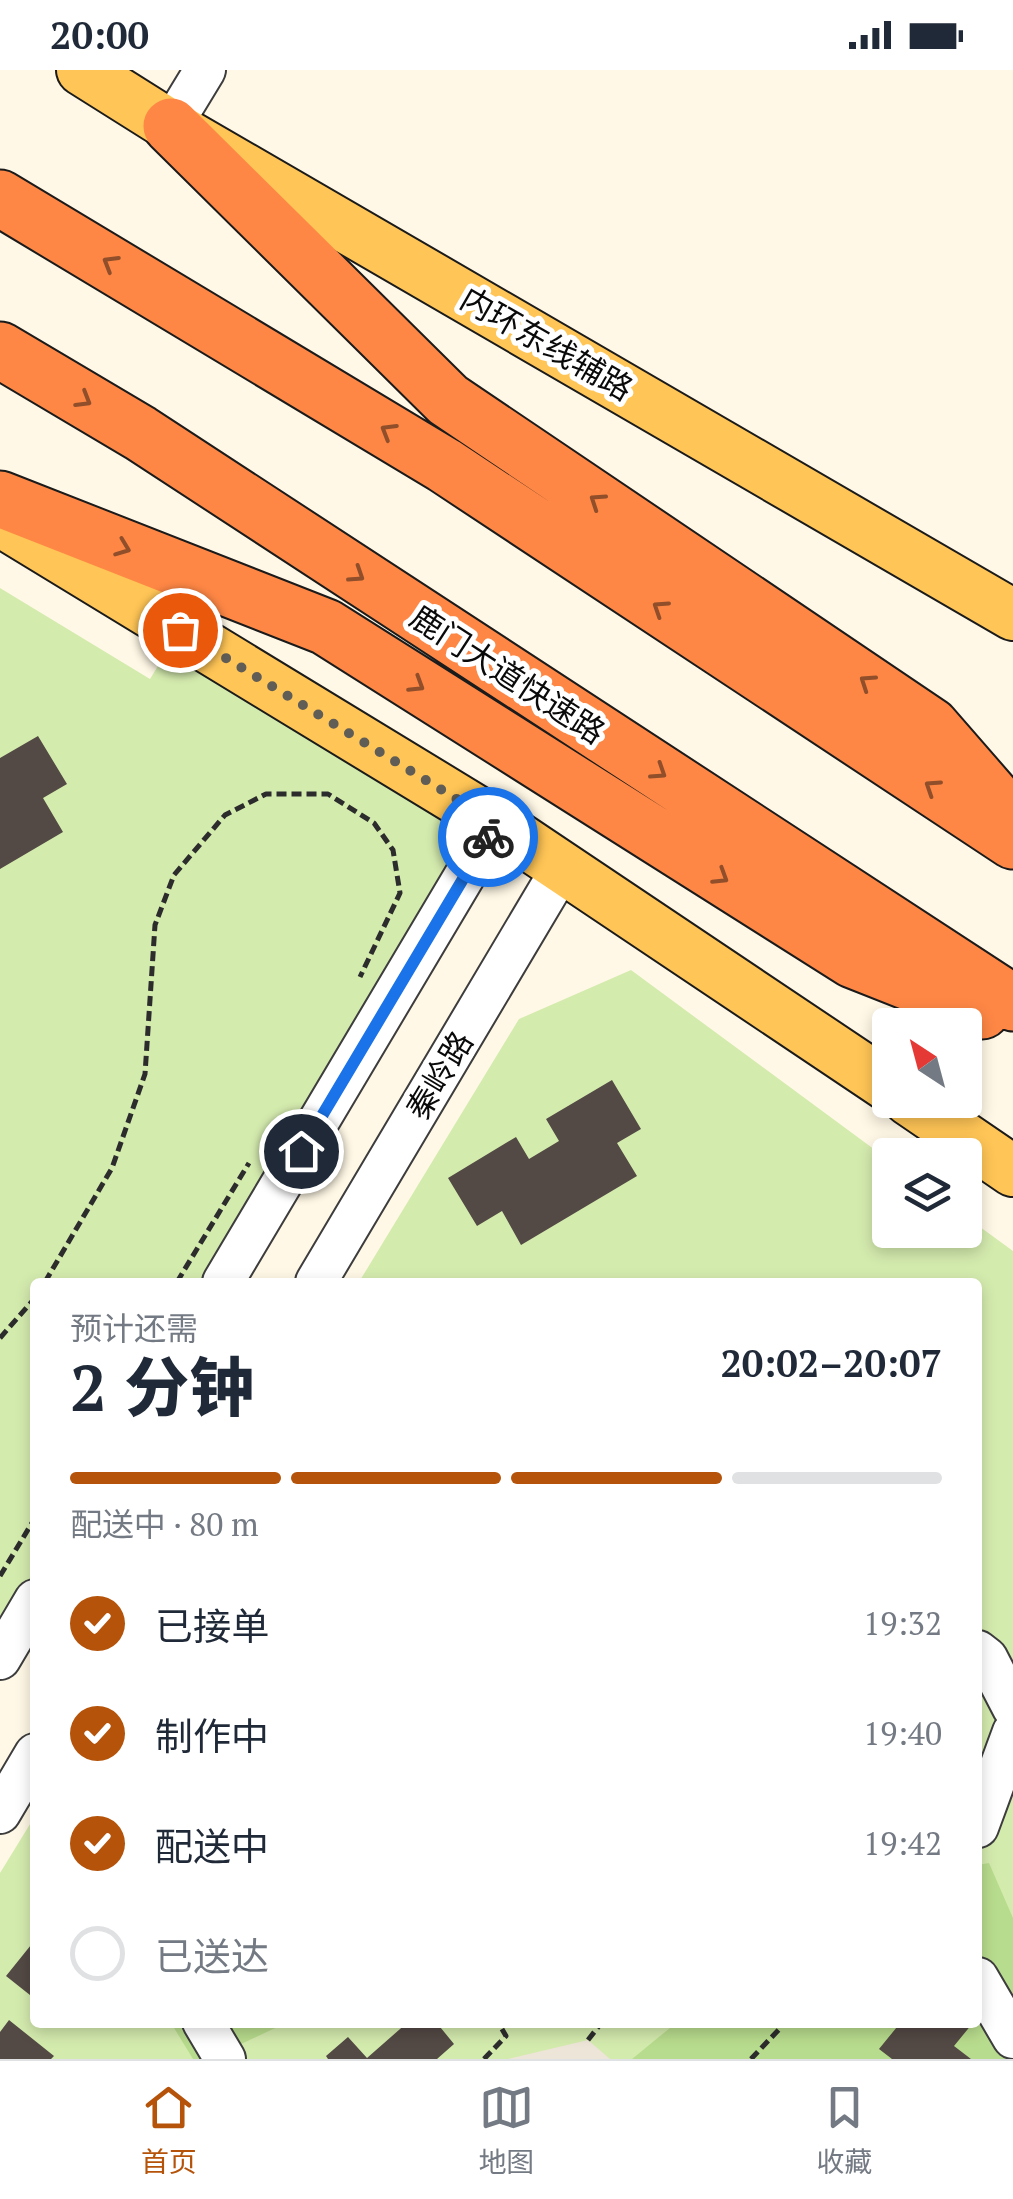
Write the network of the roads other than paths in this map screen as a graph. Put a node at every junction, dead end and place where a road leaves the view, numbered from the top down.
1 (82, 70) edge
2 (205, 70) edge
3 (171, 126) junction
4 (0, 198) edge
5 (0, 350) edge
6 (0, 499) edge
7 (0, 520) edge
8 (1013, 615) edge
9 (1013, 820) edge
10 (496, 823) junction
11 (1013, 841) edge
12 (562, 868) junction
13 (1013, 1003) edge
14 (1013, 1024) edge
15 (872, 1075) edge
16 (935, 1118) edge
17 (1013, 1171) edge
18 (225, 1278) edge
19 (318, 1278) edge
20 (30, 1608) edge
21 (982, 1654) edge
22 (0, 1659) edge
23 (1013, 1708) edge
24 (1013, 1732) edge
25 (30, 1762) edge
26 (0, 1812) edge
27 (982, 1816) edge
28 (982, 1985) edge
29 (207, 2028) edge
30 (1013, 2038) edge
31 (225, 2059) edge

1 - 3 main road, 内环东线辅路
2 - 3 street
3 - 8 main road, 内环东线辅路
9 -> 3 highway
11 -> 4 highway
5 -> 13 highway, 鹿门大道快速路
6 -> 14 highway
7 - 10 main road
10 - 12 main road
10 - 18 street
12 - 15 main road
12 - 19 street, 秦岭路
16 - 17 main road
20 - 22 street
21 - 23 street
24 - 27 street
25 - 26 street
28 - 30 street
29 - 31 street

